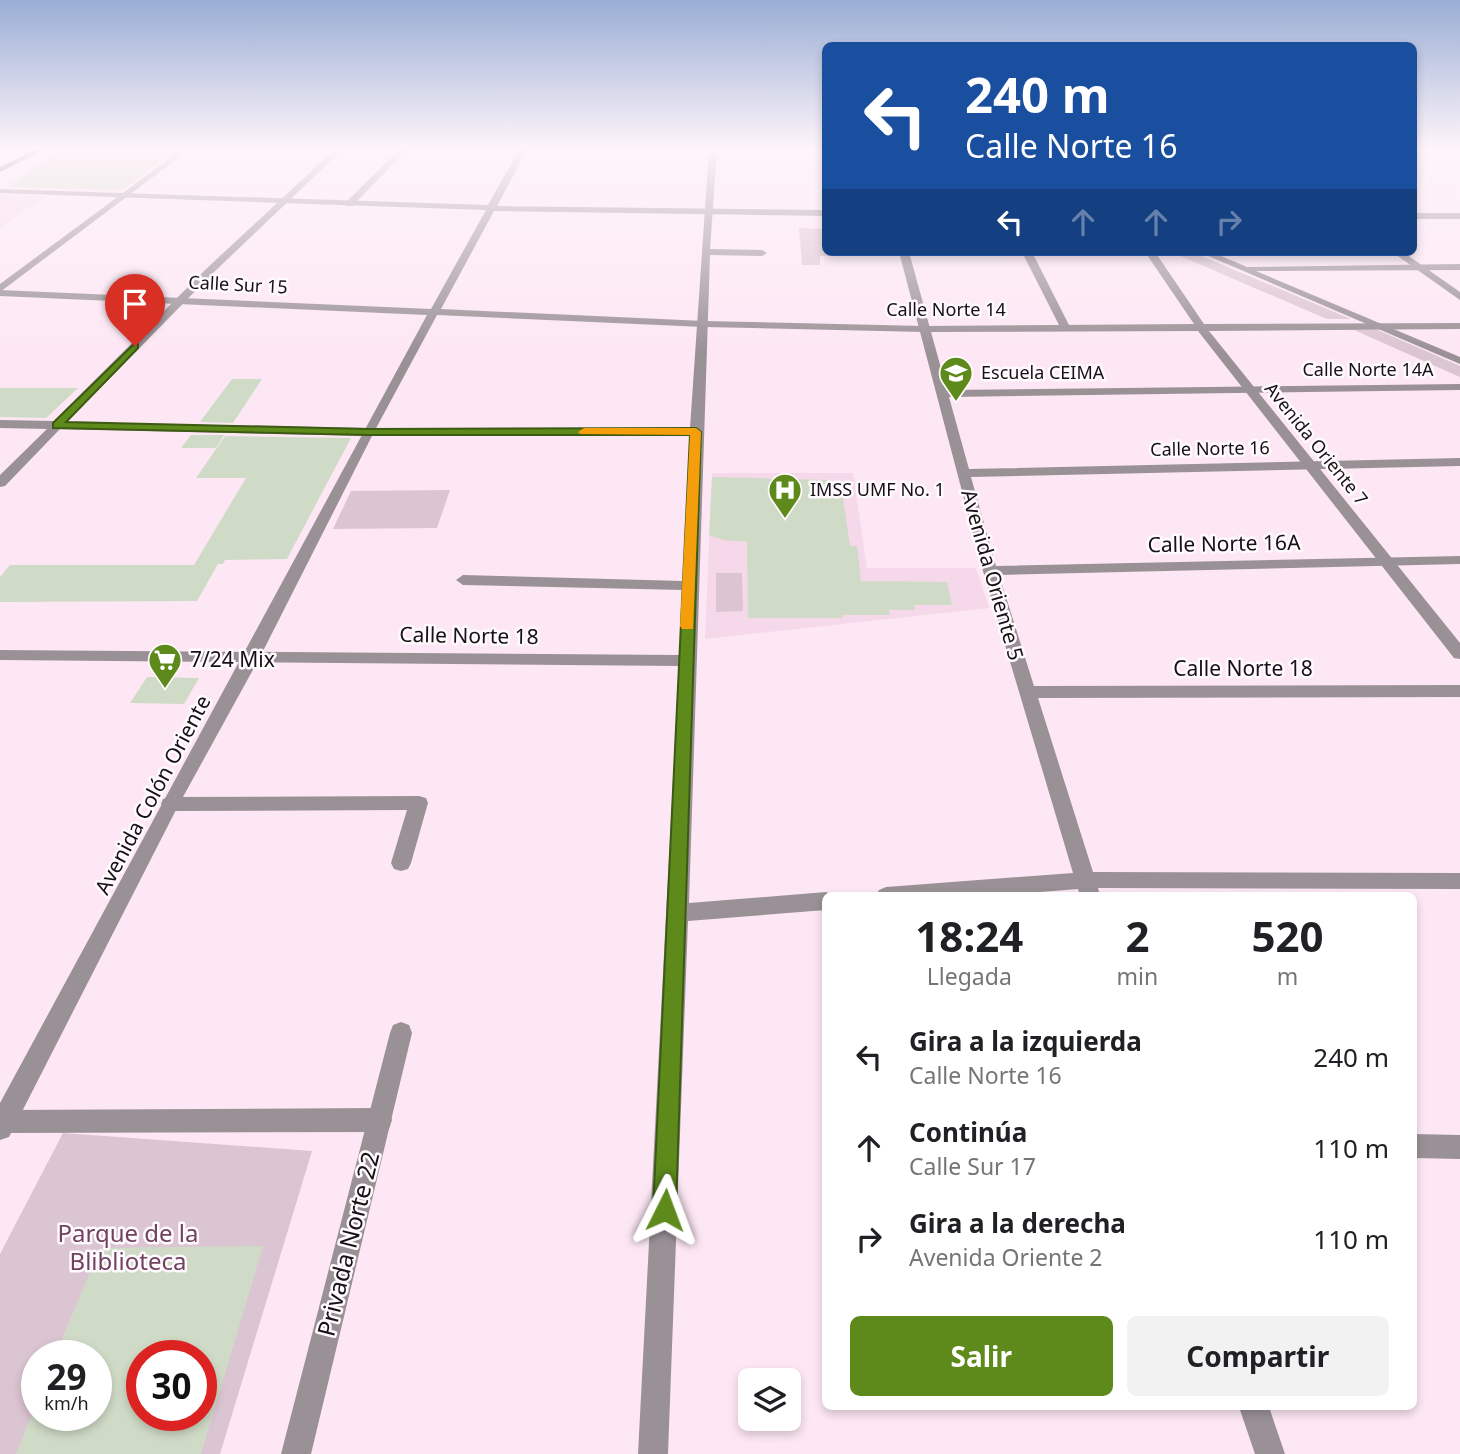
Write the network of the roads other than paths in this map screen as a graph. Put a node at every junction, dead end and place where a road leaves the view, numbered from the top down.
1 (95, 218) edge
2 (264, 218) edge
3 (486, 218) edge
4 (708, 218) edge
5 (705, 252) junction
6 (762, 253) dead end
7 (905, 256) edge
8 (1029, 256) edge
9 (1153, 256) edge
10 (1214, 256) edge
11 (1403, 256) edge
12 (1418, 267) junction
13 (1460, 267) edge
14 (1244, 268) junction
15 (0, 291) edge
16 (1460, 297) edge
17 (181, 299) junction
18 (432, 314) junction
19 (704, 324) junction
20 (1374, 325) junction
21 (1200, 326) junction
22 (1460, 326) edge
23 (1065, 327) junction
24 (925, 329) junction
25 (1460, 361) edge
26 (1460, 387) edge
27 (1247, 388) junction
28 (941, 394) junction
29 (0, 424) edge
30 (57, 425) junction
31 (368, 432) junction
32 (696, 432) junction
33 (1460, 462) edge
34 (1310, 465) junction
35 (962, 473) junction
36 (0, 483) edge
37 (1460, 560) edge
38 (1385, 562) junction
39 (990, 571) junction
40 (463, 580) dead end
41 (689, 586) junction
42 (0, 654) edge
43 (1460, 654) edge
44 (252, 657) junction
45 (686, 661) junction
46 (1460, 691) edge
47 (1026, 692) junction
48 (170, 804) junction
49 (401, 863) dead end
50 (1460, 881) edge
51 (1087, 888) edge
52 (986, 892) edge
53 (822, 901) edge
54 (678, 913) junction
55 (401, 1033) dead end
56 (380, 1120) junction
57 (1, 1125) edge
58 (1417, 1146) edge
59 (1460, 1147) edge
60 (1255, 1410) edge
61 (296, 1454) edge
62 (653, 1454) edge
63 (1270, 1454) edge

1 - 15 street
2 - 17 street
3 - 18 street, Avenida Colón Oriente
4 - 5 street
5 - 6 street
5 - 19 street
7 - 24 street, Avenida Oriente 5
8 - 23 street
9 - 21 street, Avenida Oriente 7
10 - 14 street
11 - 12 street
12 - 13 street
12 - 14 street
12 - 16 street
14 - 20 street
15 - 17 street, Calle Sur 15
17 - 18 street, Calle Sur 15
17 - 30 street
18 - 19 street, Calle Norte 14
18 - 31 street, Avenida Colón Oriente
19 - 24 street, Calle Norte 14
19 - 32 street
20 - 21 street, Calle Norte 14
20 - 22 street, Calle Norte 14
20 - 25 street
21 - 23 street, Calle Norte 14
21 - 27 street, Avenida Oriente 7
23 - 24 street, Calle Norte 14
24 - 28 street, Avenida Oriente 5
26 - 27 street, Calle Norte 14A
27 - 28 street, Calle Norte 14A
27 - 34 street, Avenida Oriente 7
28 - 35 street, Avenida Oriente 5
29 - 30 street
30 - 31 street
30 - 36 street
31 - 32 street
31 - 44 street, Avenida Colón Oriente
32 - 41 street
33 - 34 street, Calle Norte 16
34 - 35 street, Calle Norte 16
34 - 38 street, Avenida Oriente 7
35 - 39 street, Avenida Oriente 5
37 - 38 street, Calle Norte 16A
38 - 39 street, Calle Norte 16A
38 - 43 street, Avenida Oriente 7
39 - 47 street, Avenida Oriente 5
40 - 41 street
41 - 45 street
42 - 44 street, Calle Norte 18
44 - 45 street, Calle Norte 18
44 - 48 street, Avenida Colón Oriente
45 - 54 street
46 - 47 street, Calle Norte 18
47 - 51 street, Avenida Oriente 5
48 - 49 street
48 - 57 street, Avenida Colón Oriente
50 - 51 street
51 - 52 street
53 - 54 street
54 - 62 street
55 - 56 street, Privada Norte 22
56 - 57 street
56 - 61 street, Privada Norte 22
58 - 59 street
60 - 63 street

